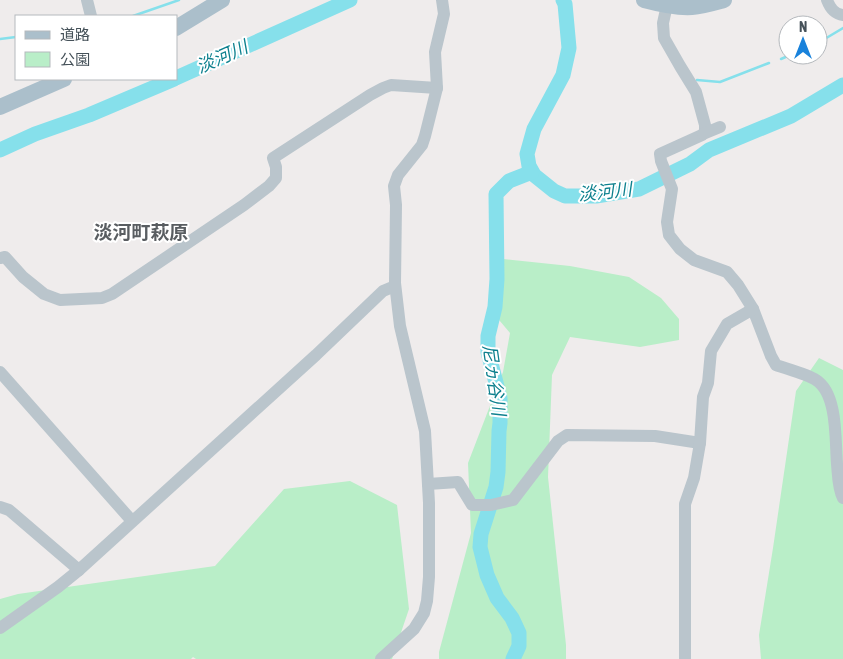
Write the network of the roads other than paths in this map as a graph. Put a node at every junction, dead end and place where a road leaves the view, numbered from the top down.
1 (88, 0) edge
2 (222, 0) edge
3 (442, 0) edge
4 (644, 0) edge
5 (724, 0) edge
6 (827, 0) edge
7 (669, 5) junction
8 (91, 15) edge
9 (843, 15) edge
10 (178, 27) edge
11 (62, 80) edge
12 (437, 88) junction
13 (0, 107) edge
14 (0, 258) edge
15 (395, 286) junction
16 (753, 309) junction
17 (0, 372) edge
18 (700, 443) junction
19 (428, 484) junction
20 (843, 498) edge
21 (0, 508) edge
22 (132, 521) junction
23 (79, 570) junction
24 (0, 628) edge
25 (381, 659) edge
26 (685, 659) edge

1 - 8 street
2 - 10 main road
3 - 12 street
4 - 7 main road
5 - 7 main road
6 - 9 street
7 - 16 street
11 - 13 main road
12 - 14 street
12 - 15 street
15 - 19 street
15 - 22 street
16 - 18 street
16 - 20 street
17 - 22 street
18 - 19 street
18 - 26 street
19 - 25 street
21 - 23 street
22 - 23 street
23 - 24 street

